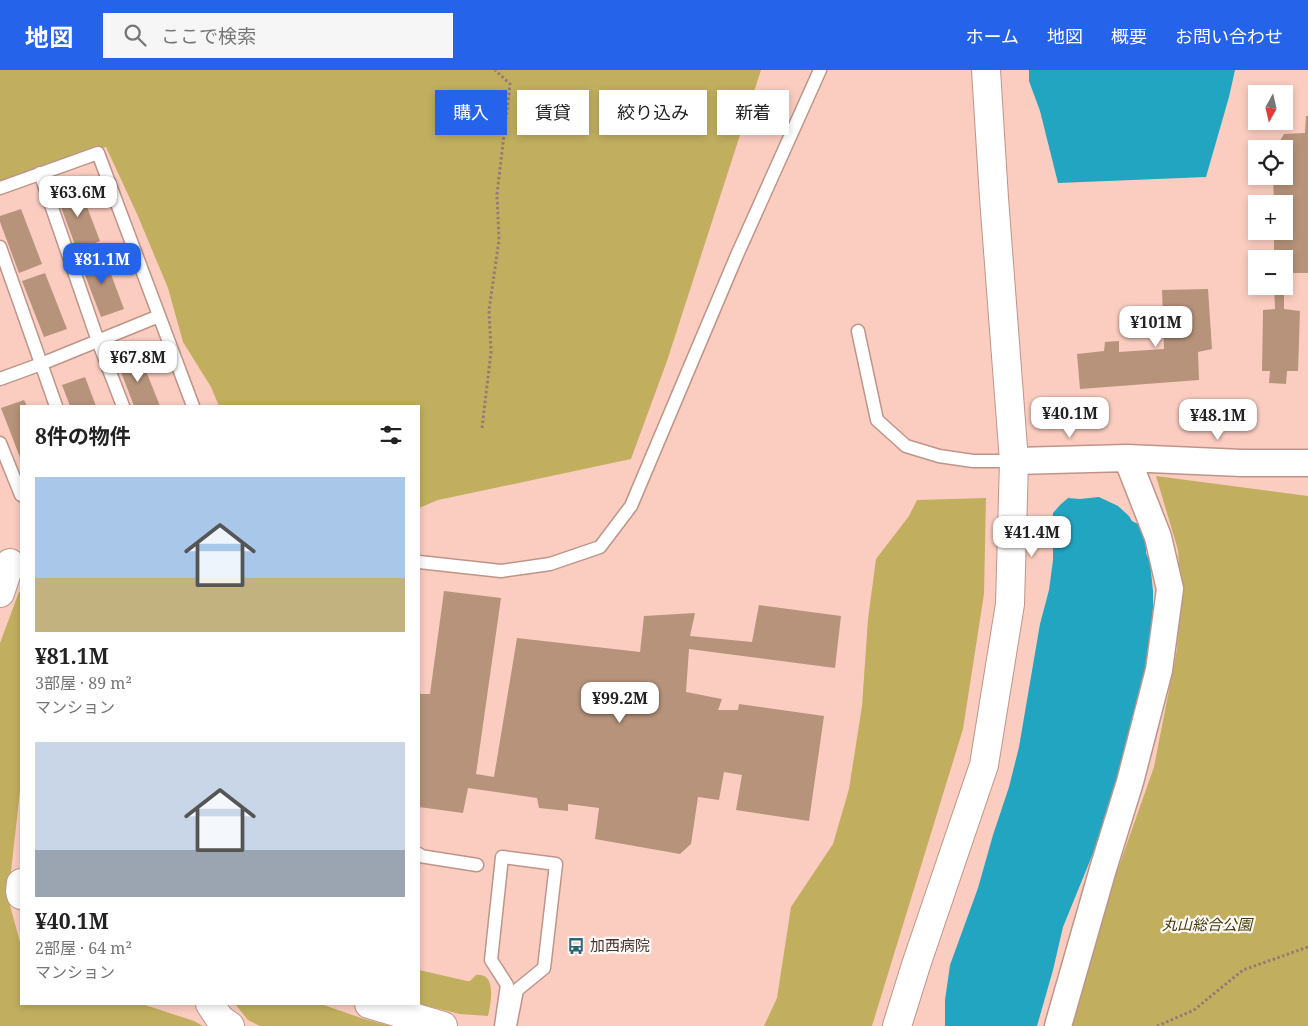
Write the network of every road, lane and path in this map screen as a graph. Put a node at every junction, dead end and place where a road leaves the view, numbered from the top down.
1 (495, 70) edge
2 (820, 70) edge
3 (986, 70) edge
4 (40, 173) junction
5 (0, 188) edge
6 (0, 247) edge
7 (160, 316) junction
8 (858, 331) dead end
9 (98, 341) junction
10 (41, 364) junction
11 (0, 379) edge
12 (56, 405) edge
13 (123, 405) edge
14 (193, 405) edge
15 (482, 428) dead end
16 (0, 443) edge
17 (1126, 458) junction
18 (1014, 461) junction
19 (1308, 464) edge
20 (20, 493) edge
21 (8, 562) edge
22 (420, 562) edge
23 (0, 593) edge
24 (420, 856) edge
25 (477, 865) dead end
26 (1308, 947) edge
27 (211, 1005) edge
28 (372, 1005) edge
29 (230, 1026) edge
30 (443, 1026) edge
31 (501, 1026) edge
32 (510, 1026) edge
33 (897, 1026) edge
34 (1058, 1026) edge
35 (1157, 1026) edge

1 - 15 path
2 - 22 lane
3 - 18 street
4 - 5 lane
4 - 7 lane
4 - 9 lane
6 - 10 lane
7 - 9 lane
7 - 14 lane
8 - 18 lane
9 - 10 lane
9 - 13 lane
10 - 11 lane
10 - 12 lane
16 - 20 lane
17 - 18 street
17 - 19 street
17 - 34 street
18 - 33 street
21 - 23 street
24 - 25 lane
26 - 35 path
27 - 29 street
28 - 30 street
31 - 32 lane

